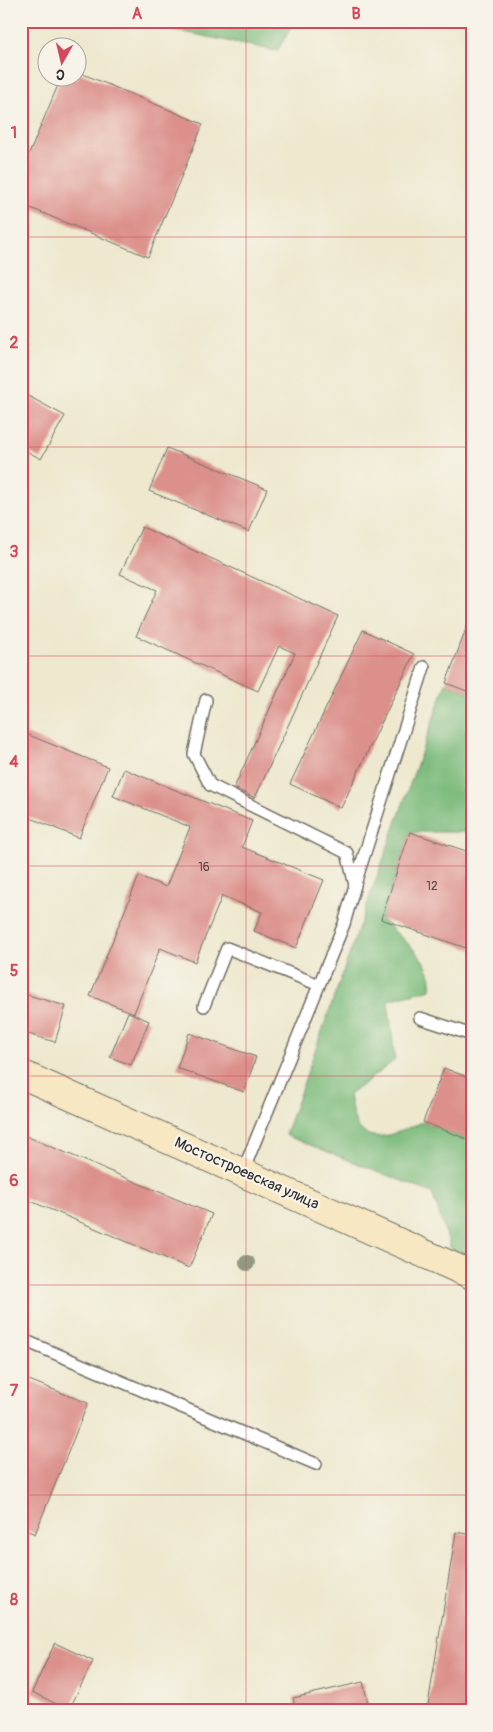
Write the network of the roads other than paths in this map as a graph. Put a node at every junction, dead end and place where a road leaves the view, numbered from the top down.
1 (424, 667) dead end
2 (206, 700) dead end
3 (354, 885) junction
4 (319, 984) junction
5 (204, 1006) dead end
6 (420, 1018) dead end
7 (472, 1034) edge
8 (21, 1074) edge
9 (243, 1171) junction
10 (472, 1275) edge
11 (21, 1339) edge
12 (316, 1464) dead end

1 - 3 lane
2 - 3 lane
3 - 4 lane
4 - 5 lane
4 - 9 lane
6 - 7 lane
8 - 9 main road, Мостостроевская улица
9 - 10 main road, Мостостроевская улица
11 - 12 lane

